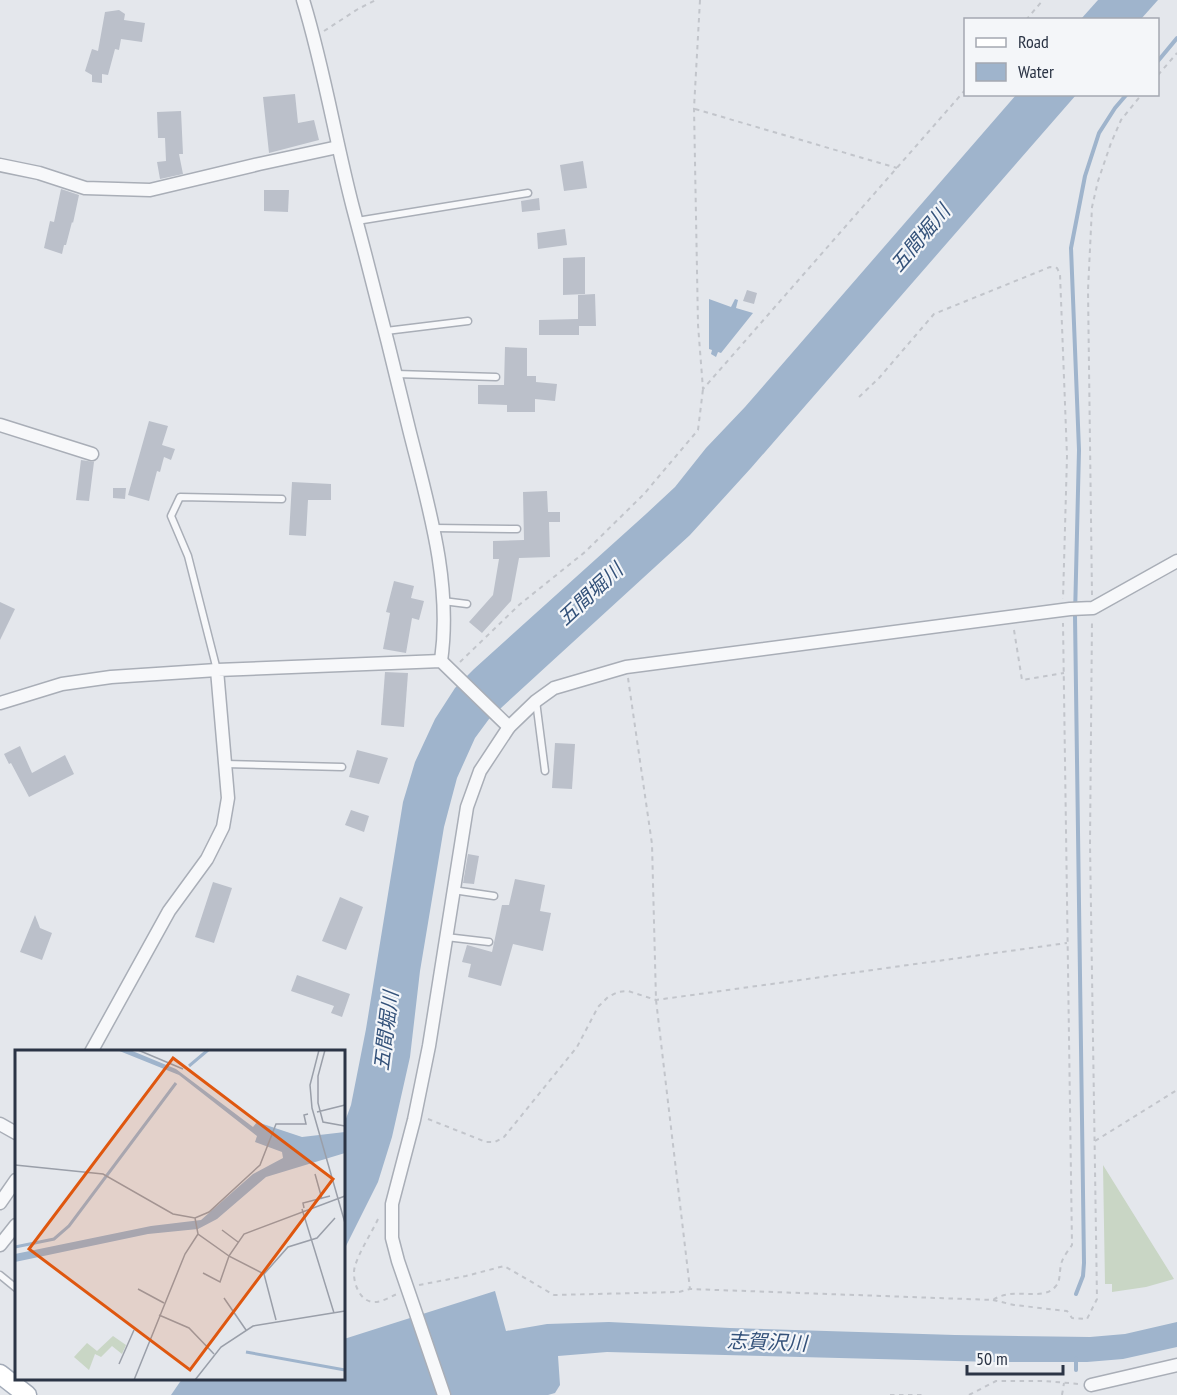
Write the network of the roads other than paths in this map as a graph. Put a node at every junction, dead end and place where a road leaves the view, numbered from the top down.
1 (303, 0) edge
2 (338, 147) junction
3 (0, 165) edge
4 (528, 193) dead end
5 (357, 221) junction
6 (468, 321) dead end
7 (386, 331) junction
8 (396, 374) junction
9 (496, 377) dead end
10 (0, 425) edge
11 (92, 454) dead end
12 (282, 499) dead end
13 (434, 528) junction
14 (517, 529) dead end
15 (1177, 561) edge
16 (443, 601) junction
17 (467, 604) dead end
18 (441, 661) junction
19 (217, 670) junction
20 (536, 700) junction
21 (0, 703) edge
22 (509, 727) junction
23 (225, 764) junction
24 (342, 767) dead end
25 (545, 771) dead end
26 (452, 890) junction
27 (494, 896) dead end
28 (445, 937) junction
29 (489, 942) dead end
30 (93, 1050) edge
31 (0, 1124) edge
32 (15, 1132) edge
33 (15, 1181) edge
34 (0, 1203) edge
35 (15, 1226) edge
36 (0, 1245) edge
37 (0, 1275) edge
38 (15, 1287) edge
39 (1177, 1365) edge
40 (0, 1374) edge
41 (1091, 1385) road end
42 (27, 1395) edge
43 (444, 1395) edge

1 - 2 street
2 - 3 street
2 - 5 street
4 - 5 lane
5 - 7 street
6 - 7 lane
7 - 8 street
8 - 9 lane
8 - 13 street
10 - 11 street
12 - 19 lane
13 - 14 lane
13 - 16 street
15 - 20 street
16 - 17 lane
16 - 18 street
18 - 19 street
18 - 22 street
19 - 21 street
19 - 23 street
20 - 22 street
20 - 25 lane
22 - 26 street
23 - 24 lane
23 - 30 street
26 - 27 lane
26 - 28 street
28 - 29 lane
28 - 43 street
31 - 32 street
33 - 34 street
35 - 36 street
37 - 38 lane
39 - 41 street
40 - 42 main road

